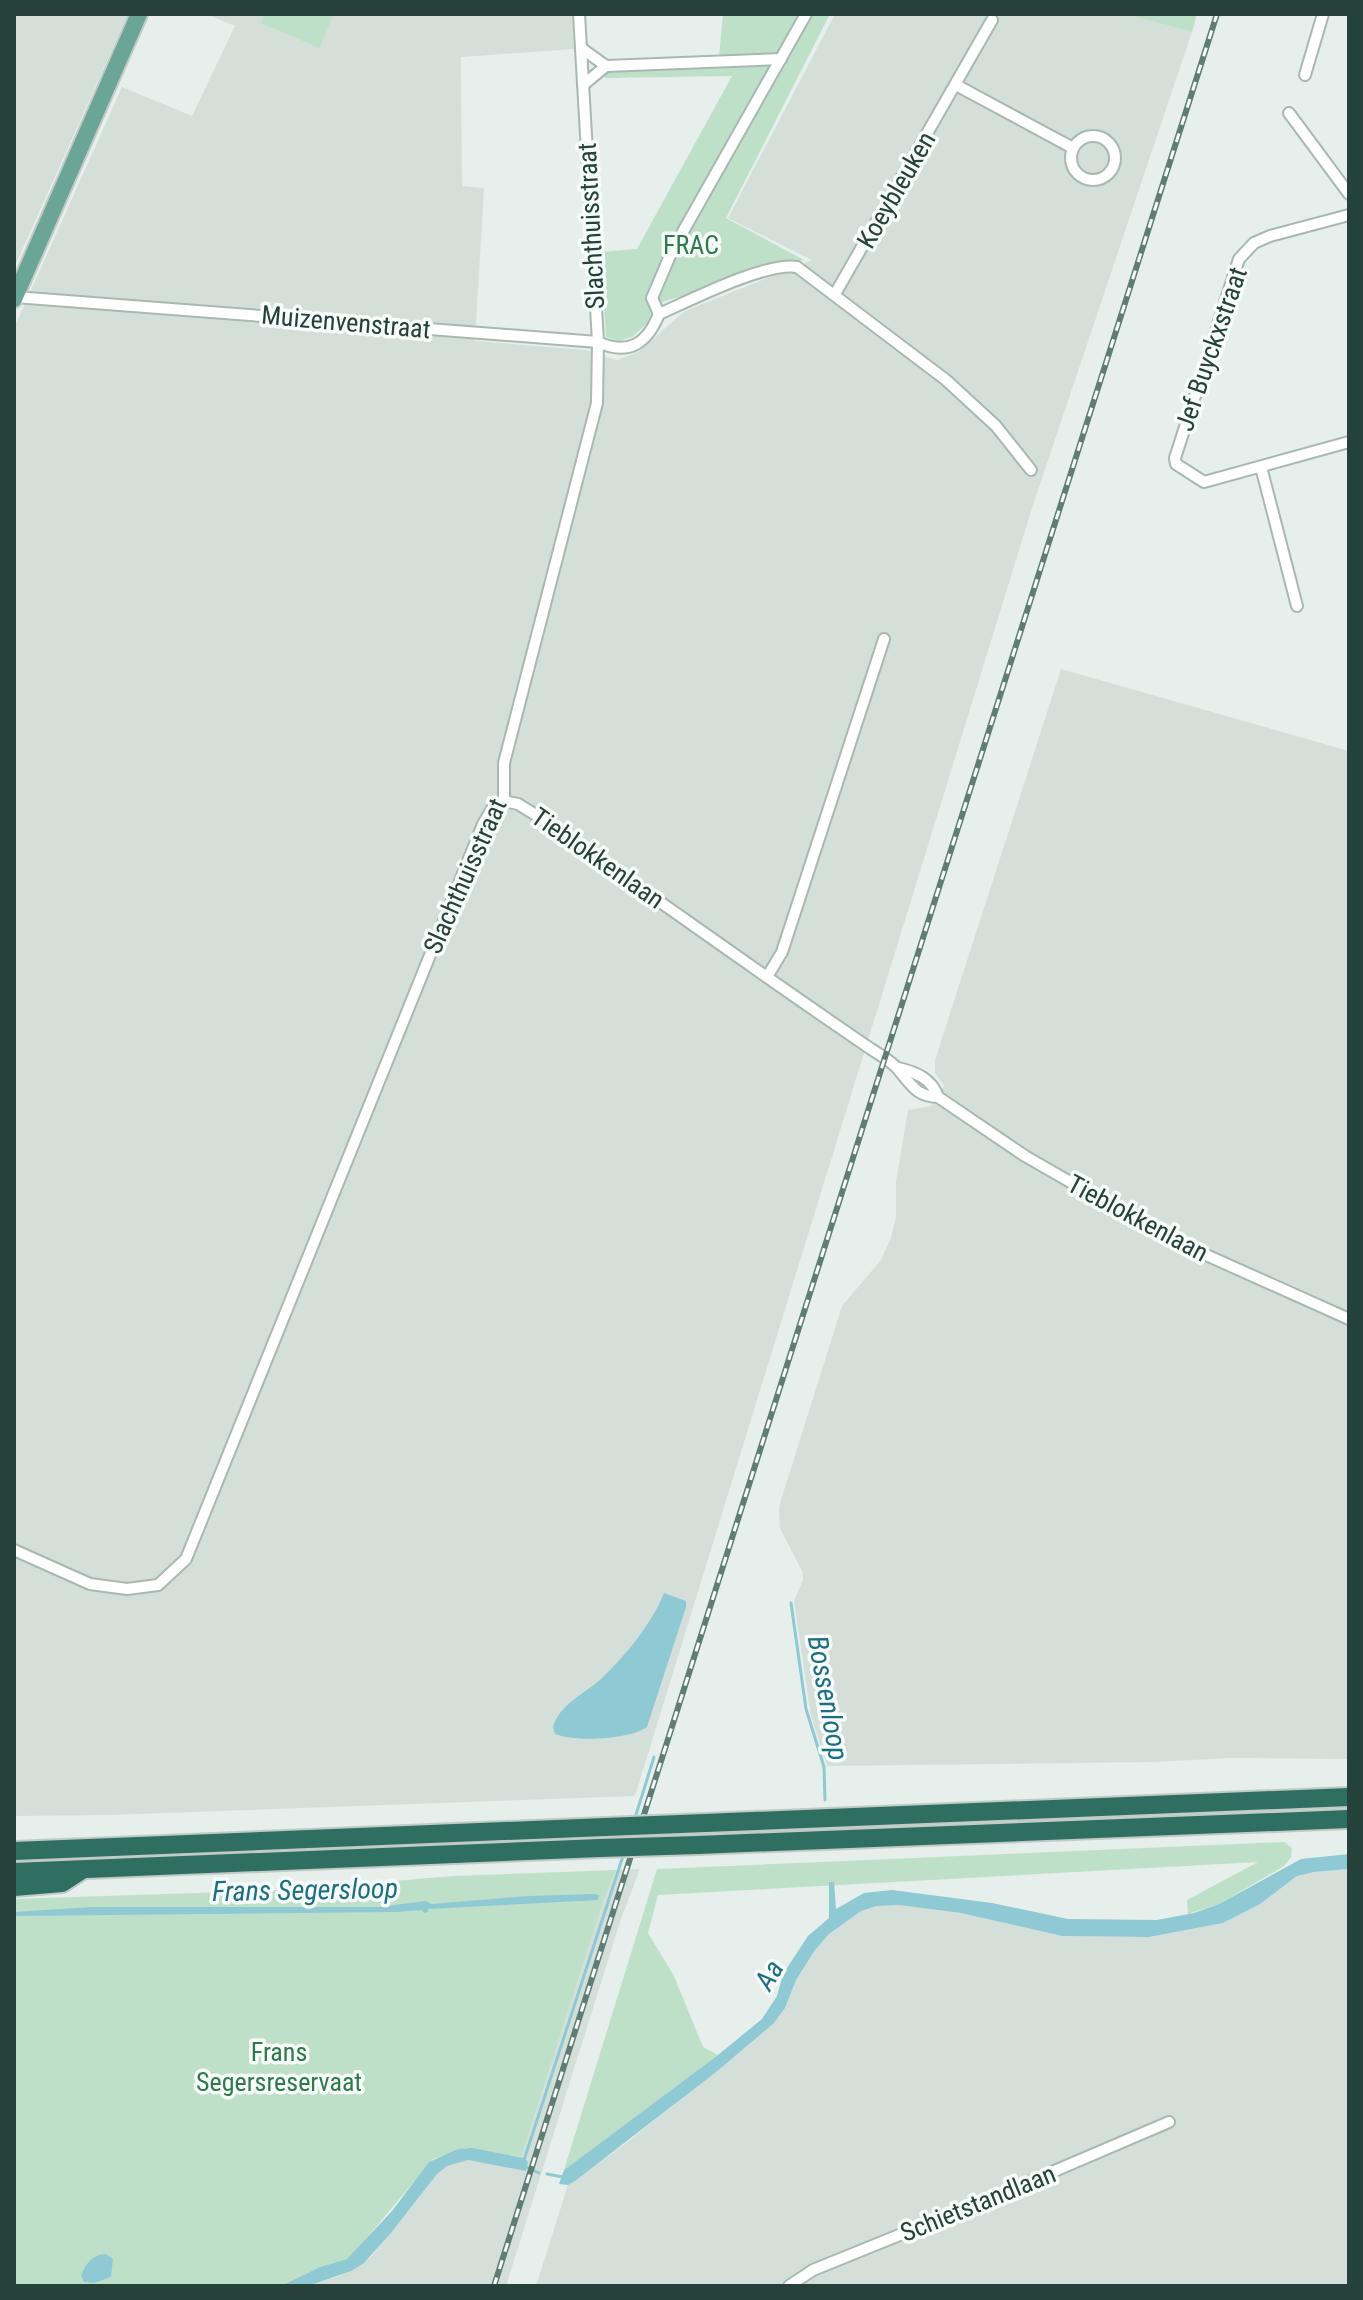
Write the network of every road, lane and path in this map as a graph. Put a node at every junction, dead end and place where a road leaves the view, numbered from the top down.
1 (139, 14) edge
2 (579, 14) edge
3 (806, 14) edge
4 (1323, 14) edge
5 (992, 20) dead end
6 (581, 48) junction
7 (781, 59) junction
8 (606, 66) junction
9 (1305, 75) dead end
10 (583, 85) junction
11 (956, 85) junction
12 (1289, 113) dead end
13 (1073, 148) junction
14 (1349, 194) edge
15 (1349, 215) edge
16 (835, 294) junction
17 (15, 298) edge
18 (659, 314) junction
19 (598, 342) junction
20 (1349, 442) edge
21 (1261, 467) junction
22 (1031, 470) dead end
23 (1297, 606) dead end
24 (884, 639) dead end
25 (504, 801) junction
26 (767, 977) junction
27 (1349, 1319) edge
28 (14, 1550) edge
29 (1349, 1797) edge
30 (1349, 1819) edge
31 (14, 1851) edge
32 (85, 1869) junction
33 (14, 1872) edge
34 (14, 1887) edge
35 (1169, 2122) dead end
36 (789, 2286) edge

1 - 17 main road
2 - 6 street, Slachthuisstraat
3 - 7 street
4 - 9 street
5 - 11 street, Koeybleuken
6 - 8 street
6 - 10 street, Slachthuisstraat
7 - 8 street
7 - 18 street
8 - 10 street
10 - 19 street, Slachthuisstraat
11 - 13 street
11 - 16 street, Koeybleuken
12 - 14 street
13 - 13 street
15 - 21 street, Jef Buyckxstraat
16 - 18 street
16 - 22 street
17 - 19 street, Muizenvenstraat
18 - 19 street, Muizenvenstraat
19 - 25 street, Slachthuisstraat
20 - 21 street, Jef Buyckxstraat
21 - 23 street
24 - 26 street
25 - 26 street, Tieblokkenlaan
25 - 28 street, Slachthuisstraat
26 - 27 street, Tieblokkenlaan
29 - 31 highway, bridge
30 - 32 highway, bridge
32 - 33 highway
32 - 34 highway
35 - 36 street, Schietstandlaan

